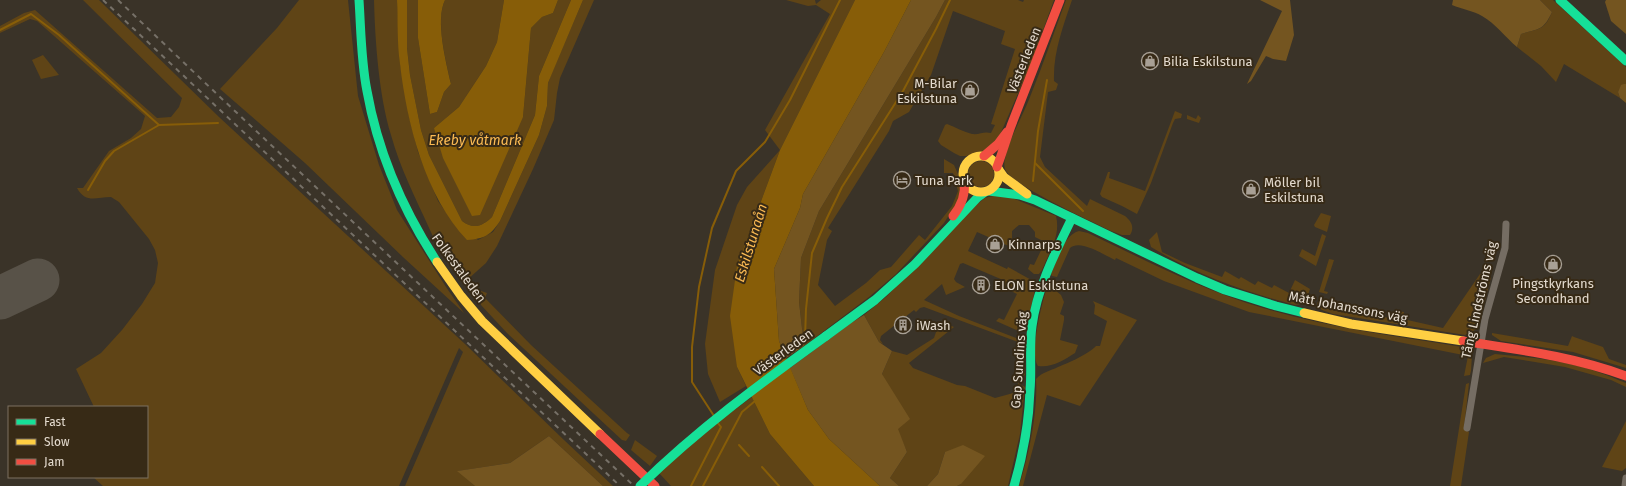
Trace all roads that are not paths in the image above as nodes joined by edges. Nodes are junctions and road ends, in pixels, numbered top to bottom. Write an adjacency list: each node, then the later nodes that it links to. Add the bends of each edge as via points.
1 (359, 0): 21 (main road, Folkestaleden, via 367,90 375,127 393,181 420,237 460,296 482,321)
2 (1060, 0): 7 (main road, Västerleden)
3 (1560, 0): 6 (main road)
4 (1571, 0): 5 (main road)
5 (1626, 51)
6 (1626, 61)
7 (1010, 128): 8 (main road, Västerleden, via 998,144); 9 (main road, Västerleden)
8 (984, 156): 9 (main road, via 994,161); 10 (main road, via 975,157 967,162 963,171)
9 (998, 168): 11 (main road, via 998,181); 12 (main road, Mått Johanssons väg, via 1004,177)
10 (964, 182): 11 (main road, via 971,190); 15 (main road, Västerleden, via 966,190 959,208)
11 (987, 191): 12 (main road, Mått Johanssons väg, via 1020,195); 15 (main road, Västerleden, via 978,197)
12 (1036, 200): 13 (main road, Mått Johanssons väg)
13 (1072, 218): 16 (main road, Mått Johanssons väg, via 1207,283 1276,306 1351,324); 22 (main road, Gap Sundins väg, via 1050,263 1038,299 1031,334 1026,430)
14 (1506, 224): 16 (street, Tång Lindströms väg, via 1505,248 1485,319)
15 (940, 237): 20 (main road, Västerleden, bridge, via 896,282 707,424)
16 (1481, 344): 17 (main road, Mått Johanssons väg, via 1577,360); 18 (street, Tång Lindströms väg)
17 (1626, 376)
18 (1467, 428)
19 (1626, 478): 23 (street)
20 (640, 486)
21 (655, 486)
22 (1014, 486)
23 (1625, 486)

